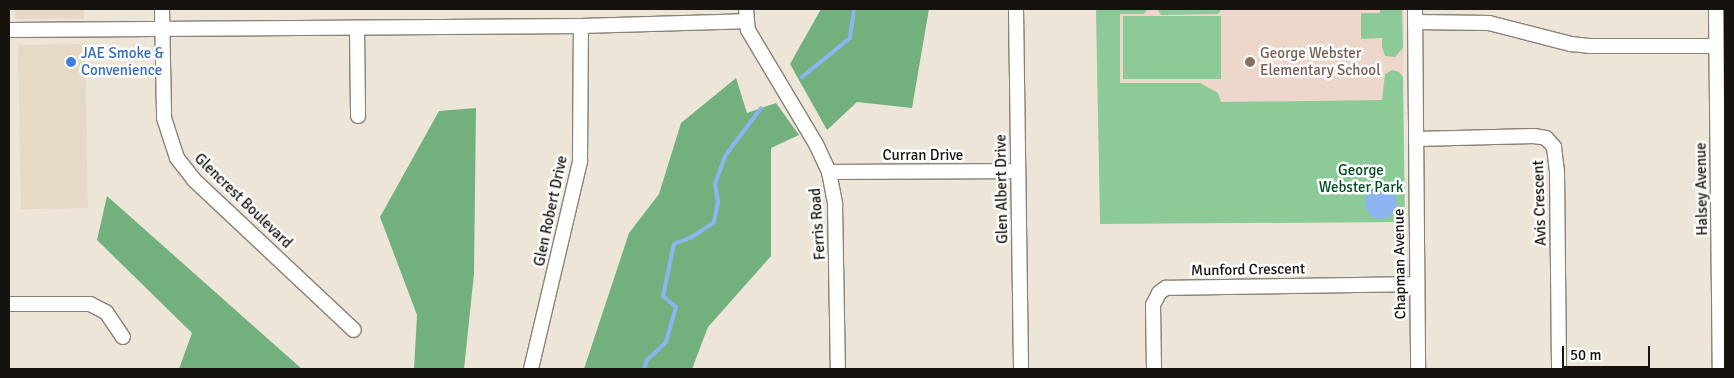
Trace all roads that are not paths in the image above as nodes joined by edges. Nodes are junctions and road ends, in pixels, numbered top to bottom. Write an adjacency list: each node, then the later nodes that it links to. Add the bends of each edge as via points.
1 (162, 9): 7 (street, Glencrest Boulevard)
2 (1016, 9): 13 (street, Glen Albert Drive)
3 (1716, 9): 10 (street, Halsey Avenue)
4 (746, 15): 6 (street); 14 (street, Ferris Road)
5 (1415, 15): 10 (street, via 1489,23 1589,46); 12 (street, Chapman Avenue)
6 (581, 26): 8 (street); 19 (street, Glen Robert Drive, via 580,161)
7 (162, 28): 8 (street); 9 (street); 17 (street, Glencrest Boulevard, via 164,118 177,158 194,180)
8 (357, 28): 11 (street)
9 (9, 30)
10 (1716, 46): 25 (street, Halsey Avenue)
11 (358, 116)
12 (1416, 139): 15 (street, Chapman Avenue); 24 (street, Avis Crescent, via 1534,136 1546,138 1554,148)
13 (1018, 171): 14 (street, Curran Drive); 21 (street, Glen Albert Drive)
14 (829, 172): 20 (street, Ferris Road, via 835,204)
15 (1416, 284): 22 (street, Munford Crescent, via 1166,288 1158,293 1153,305); 23 (street, Chapman Avenue)
16 (9, 304): 18 (street, via 90,304 106,312)
17 (354, 330)
18 (123, 337)
19 (531, 369)
20 (838, 369)
21 (1021, 369)
22 (1154, 369)
23 (1418, 369)
24 (1559, 369)
25 (1720, 369)

